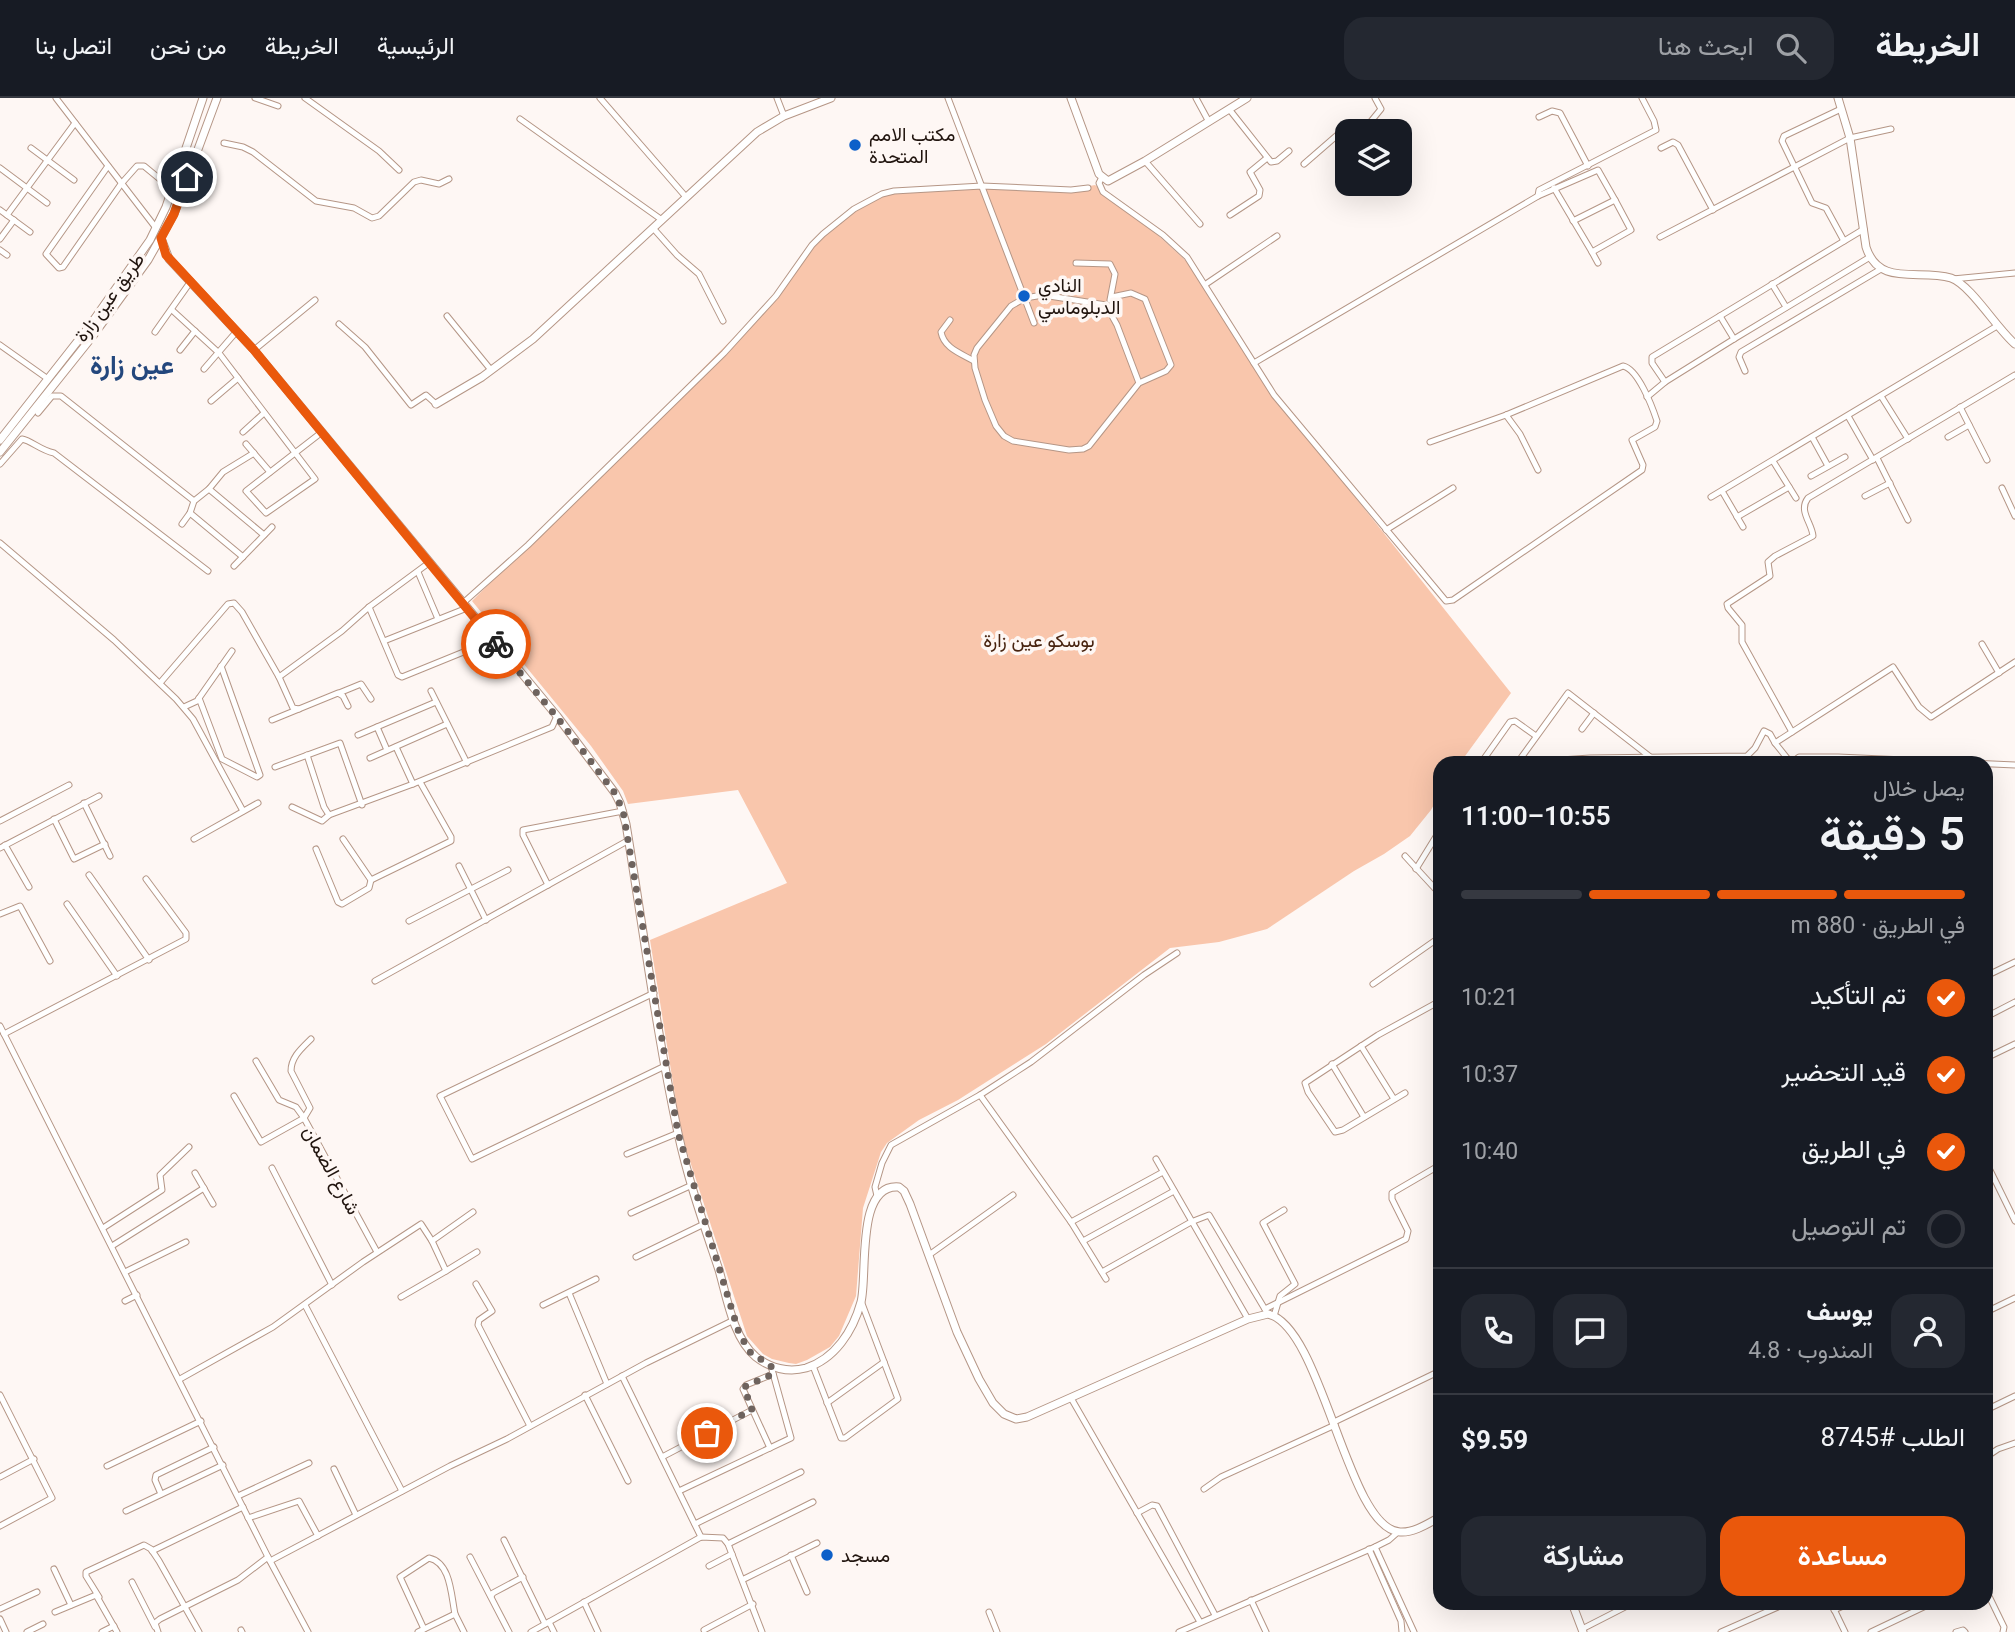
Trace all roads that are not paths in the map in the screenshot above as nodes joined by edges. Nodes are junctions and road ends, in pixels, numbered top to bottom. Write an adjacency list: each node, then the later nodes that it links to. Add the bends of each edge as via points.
1 (56, 98): 24 (street)
2 (203, 98): 49 (main road, طريق عين زارة)
3 (217, 98): 68 (main road, طريق عين زارة)
4 (255, 98): 16 (street)
5 (305, 98): 40 (street)
6 (600, 98): 51 (street)
7 (777, 98): 19 (street)
8 (831, 98): 19 (main road)
9 (948, 98): 45 (street)
10 (1071, 98): 41 (main road)
11 (1196, 98): 23 (street)
12 (1247, 98): 17 (main road)
13 (1375, 98): 22 (street, via 1381,109)
14 (1642, 98): 37 (street, via 1656,130)
15 (1838, 98): 18 (main road)
16 (278, 106)
17 (1229, 109): 23 (main road); 32 (street)
18 (1841, 109): 27 (main road); 38 (street, via 1784,136 1782,144)
19 (784, 116): 51 (main road, via 757,132)
20 (1539, 117): 37 (street, via 1560,113)
21 (520, 119): 59 (street)
22 (1373, 119)
23 (1209, 122): 34 (main road)
24 (75, 123): 33 (street); 36 (street)
25 (1891, 129): 27 (street)
26 (1335, 137): 35 (street)
27 (1850, 138): 38 (street); 64 (main road)
28 (225, 143): 42 (street, via 253,152 316,201 349,206 374,218 414,182 439,184)
29 (30, 148): 33 (street)
30 (1661, 148): 55 (street, via 1673,142 1678,145)
31 (1289, 152): 32 (street, via 1274,163)
32 (1267, 158): 57 (street, via 1250,172 1259,196)
33 (48, 161): 43 (street); 46 (street)
34 (1144, 161): 41 (main road, via 1111,180); 61 (street)
35 (1304, 164)
36 (108, 166): 44 (street); 44 (street, via 46,254 49,260 63,267)
37 (1588, 166): 50 (street, via 1539,190)
38 (1793, 167): 55 (street); 70 (street, via 1812,203 1826,208)
39 (0, 168): 46 (street)
40 (399, 170)
41 (1102, 177): 83 (street, via 1103,192 1171,241)
42 (449, 179)
43 (74, 180)
44 (121, 184): 49 (street, via 142,165); 62 (street)
45 (982, 186): 47 (street); 85 (street); 172 (street, via 894,191 837,222 812,245 776,296 697,381)
46 (27, 188): 53 (street); 56 (street)
47 (1088, 188)
48 (1554, 188): 50 (street); 52 (street, via 1598,170); 60 (street)
49 (172, 190): 62 (main road, طريق عين زارة)
50 (1538, 196): 108 (street)
51 (686, 197): 59 (main road)
52 (1615, 200): 60 (street); 72 (street, via 1630,230)
53 (47, 203)
54 (0, 210): 56 (street)
55 (1713, 210): 67 (street)
56 (7, 215): 58 (street)
57 (1230, 215)
58 (14, 220): 65 (street); 69 (street)
59 (662, 220): 63 (main road)
60 (1573, 220): 72 (street)
61 (1200, 224)
62 (156, 228): 114 (main road, طريق عين زارة, via 123,281)
63 (653, 228): 94 (street, via 699,274); 110 (main road, via 533,339)
64 (1864, 229): 70 (street); 74 (main road)
65 (30, 232)
66 (1278, 236): 83 (street)
67 (1660, 237)
68 (161, 238): 75 (main road); 76 (main road, طريق عين زارة)
69 (0, 239)
70 (1844, 241): 84 (street)
71 (0, 250): 73 (street)
72 (1592, 252): 78 (street)
73 (6, 255)
74 (1870, 257): 79 (main road); 89 (street)
75 (169, 259): 76 (main road, via 158,256); 82 (main road)
76 (148, 260): 135 (main road, طريق عين زارة)
77 (1076, 262): 86 (street, via 1110,264 1115,274)
78 (1598, 263)
79 (1881, 269): 81 (main road); 111 (street, via 1741,352)
80 (2015, 273): 81 (street)
81 (1953, 279): 97 (main road)
82 (191, 281): 90 (street); 99 (main road)
83 (1206, 284): 108 (street)
84 (1772, 284): 89 (street); 92 (street)
85 (1025, 298): 88 (street, via 1043,295); 95 (street); 107 (street, via 1011,306 981,343)
86 (1112, 298): 88 (street); 116 (street, via 1131,293 1145,299 1170,360 1166,371)
87 (315, 300): 105 (street)
88 (1107, 305): 116 (street)
89 (1786, 307): 101 (street)
90 (172, 310): 98 (street); 100 (street)
91 (447, 316): 110 (street)
92 (1720, 316): 101 (street); 115 (street, via 1652,357)
93 (950, 320): 107 (street, via 941,332 943,340)
94 (723, 321)
95 (1034, 323)
96 (339, 324): 120 (street, via 365,346 411,405 426,395)
97 (1997, 326): 102 (main road); 117 (street)
98 (195, 331): 104 (street); 106 (street)
99 (237, 331): 105 (main road); 106 (street)
100 (155, 332)
101 (1734, 338): 115 (street)
102 (2015, 344)
103 (0, 345): 114 (street)
104 (180, 350)
105 (254, 350): 128 (main road)
106 (219, 353): 109 (street); 112 (street)
107 (974, 361): 116 (street, via 989,412 1004,436 1069,450 1090,446)
108 (1254, 363): 164 (street, via 1280,403)
109 (204, 369)
110 (491, 370): 120 (main road)
111 (1745, 371)
112 (238, 378): 119 (street); 123 (street)
113 (2014, 378): 121 (street)
114 (48, 379): 132 (main road, طريق عين زارة)
115 (1665, 382): 118 (street)
116 (1139, 383)
117 (1881, 396): 125 (street); 131 (street)
118 (1647, 397): 124 (street, via 1631,369 1623,366); 164 (street, via 1657,425 1632,442 1642,470 1450,601 1443,599)
119 (211, 401)
120 (436, 404)
121 (1960, 407): 126 (street); 131 (street)
122 (38, 413): 156 (street, via 52,396 61,396)
123 (264, 413): 127 (street); 137 (street)
124 (1507, 415): 133 (street); 144 (street)
125 (1848, 416): 129 (street); 139 (street)
126 (1969, 425): 130 (street); 140 (street)
127 (243, 432)
128 (323, 432): 137 (street); 168 (main road)
129 (1812, 437): 141 (street); 143 (street)
130 (1948, 437)
131 (1908, 439): 139 (street)
132 (0, 440)
133 (1430, 442)
134 (246, 444): 136 (street)
135 (0, 453)
136 (254, 453): 145 (street); 151 (street, via 226,469)
137 (294, 453): 145 (street); 145 (street, via 315,479 266,513 246,491)
138 (1845, 457): 143 (street)
139 (1875, 459): 147 (street); 198 (street, via 1808,498 1804,510 1813,536 1775,556 1768,562 1770,576 1727,604 1742,625 1742,642)
140 (1987, 460)
141 (1773, 461): 149 (street); 152 (street)
142 (0, 464): 170 (street, via 22,439 54,453)
143 (1828, 466): 146 (street)
144 (1538, 470)
145 (270, 472)
146 (1811, 476)
147 (1890, 483): 154 (street); 160 (street)
148 (1453, 488): 164 (street)
149 (1789, 488): 155 (street); 159 (street)
150 (2002, 488): 158 (street)
151 (209, 489): 156 (street); 165 (street)
152 (1722, 491): 153 (street); 159 (street)
153 (1712, 496)
154 (1866, 496)
155 (1796, 498)
156 (194, 501): 157 (street)
157 (190, 513): 161 (street); 167 (street)
158 (2015, 516)
159 (1737, 517): 163 (street)
160 (1908, 520)
161 (182, 524)
162 (272, 527): 165 (street)
163 (1743, 527)
164 (1386, 530)
165 (264, 535): 167 (street)
166 (0, 543): 183 (street)
167 (243, 556): 169 (street)
168 (430, 562): 171 (street); 172 (main road)
169 (234, 566)
170 (208, 571)
171 (418, 572): 173 (street); 174 (street)
172 (465, 605): 174 (street); 175 (main road)
173 (369, 607): 176 (street); 182 (street)
174 (438, 619): 176 (street)
175 (493, 640): 176 (street, via 406,677 398,674); 193 (main road)
176 (384, 641)
177 (1982, 644): 181 (street)
178 (232, 651): 180 (street)
179 (2015, 662): 181 (street)
180 (221, 666): 186 (street); 186 (street, via 260,775 222,760)
181 (1999, 673): 198 (street, via 1931,717 1894,667)
182 (279, 677): 183 (street, via 234,603 228,604); 191 (street, via 293,708)
183 (160, 683): 190 (street)
184 (431, 691): 188 (street)
185 (338, 693): 187 (street, via 361,684); 189 (street); 191 (street)
186 (199, 698): 190 (street)
187 (371, 699)
188 (436, 702): 195 (street); 196 (street)
189 (348, 706)
190 (184, 707): 223 (street)
191 (299, 709): 194 (street)
192 (1594, 713): 197 (street); 200 (street, via 1567,693); 207 (street)
193 (556, 716): 211 (street, via 552,727); 224 (main road, via 615,793)
194 (272, 720)
195 (447, 724): 202 (street); 211 (street)
196 (377, 727): 199 (street); 203 (street)
197 (1581, 729)
198 (1792, 732): 201 (street)
199 (358, 735)
200 (1536, 736): 205 (street, via 1510,722); 206 (street)
201 (1776, 743): 208 (street, via 1765,731); 209 (street)
202 (396, 747): 203 (street); 217 (street)
203 (387, 750): 210 (street)
204 (307, 755): 214 (street); 221 (street, via 340,743); 225 (street)
205 (1486, 756)
206 (1524, 756)
207 (1650, 756)
208 (1747, 756)
209 (1786, 756)
210 (370, 758)
211 (467, 763): 215 (street)
212 (1993, 764): 213 (street)
213 (2015, 765)
214 (275, 767)
215 (420, 782): 217 (street); 242 (street, via 450,841)
216 (69, 785): 227 (street)
217 (413, 785): 221 (street)
218 (99, 796): 219 (street)
219 (84, 803): 226 (street); 232 (street)
220 (258, 803): 223 (street)
221 (362, 805): 225 (street)
222 (292, 807): 225 (street, via 322,821)
223 (243, 811): 228 (street)
224 (623, 811): 230 (main road); 243 (street, via 523,830)
225 (330, 816)
226 (54, 819): 232 (street, via 74,859); 233 (street)
227 (0, 821)
228 (194, 839)
229 (344, 839): 242 (street)
230 (629, 840): 243 (street); 260 (main road)
231 (1433, 841): 238 (street)
232 (104, 844): 235 (street)
233 (3, 846): 244 (street)
234 (316, 849): 242 (street, via 340,904 369,888)
235 (110, 856)
236 (1405, 856): 238 (street)
237 (459, 866): 246 (street)
238 (1416, 869): 245 (street)
239 (508, 870): 246 (street)
240 (89, 875): 253 (street)
241 (146, 879): 253 (street, via 187,937)
242 (372, 880)
243 (548, 885): 249 (street)
244 (29, 887)
245 (1433, 887)
246 (471, 889): 249 (street); 250 (street)
247 (67, 904): 257 (street)
248 (0, 914): 254 (street, via 20,906)
249 (486, 920): 258 (street)
250 (409, 921)
251 (1433, 942): 259 (street)
252 (1177, 953): 274 (street)
253 (149, 960): 257 (street)
254 (50, 961)
255 (2015, 962): 256 (street)
256 (1993, 973)
257 (117, 976): 265 (street)
258 (375, 981)
259 (1373, 984)
260 (654, 993): 272 (main road); 272 (street, via 440,1096 472,1158)
261 (2015, 1002): 263 (street)
262 (1433, 1005): 268 (street)
263 (1993, 1013)
264 (0, 1026): 265 (street)
265 (4, 1034): 301 (street)
266 (311, 1038): 278 (street, via 291,1065 310,1108)
267 (2015, 1044): 269 (street)
268 (1361, 1046): 271 (street); 276 (street)
269 (1993, 1055)
270 (256, 1061): 278 (street, شارع الضمان, via 279,1100 296,1107)
271 (1332, 1064): 277 (street); 277 (street, via 1305,1083 1308,1092 1335,1132)
272 (665, 1066): 279 (main road)
273 (1405, 1093): 276 (street)
274 (980, 1095): 292 (street, via 891,1145 875,1187); 298 (street)
275 (234, 1096): 278 (street, via 261,1142)
276 (1394, 1099): 277 (street)
277 (1364, 1117)
278 (304, 1118): 306 (street, شارع الضمان)
279 (678, 1133): 281 (street); 288 (main road)
280 (189, 1147): 301 (street, via 160,1175 162,1190)
281 (627, 1154)
282 (1156, 1159): 285 (street)
283 (272, 1168): 316 (street)
284 (1433, 1169): 323 (street, via 1392,1193 1408,1231 1406,1239)
285 (1163, 1172): 290 (street); 298 (street)
286 (195, 1173): 289 (street)
287 (1993, 1176): 297 (street)
288 (692, 1185): 296 (street); 300 (main road)
289 (204, 1188): 293 (street); 305 (street)
290 (1174, 1191): 299 (street); 303 (street)
291 (1013, 1195): 308 (street)
292 (877, 1196): 308 (main road, via 892,1187 904,1191); 322 (main road, via 867,1227)
293 (213, 1204)
294 (1284, 1210): 323 (street, via 1263,1223 1295,1284)
295 (472, 1212): 302 (street)
296 (631, 1213)
297 (2015, 1221)
298 (1071, 1222): 303 (street)
299 (1191, 1222): 312 (street); 327 (street, via 1205,1215 1212,1217); 328 (street)
300 (704, 1224): 309 (street); 329 (main road)
301 (103, 1228): 305 (street)
302 (432, 1241): 306 (street, via 421,1224); 310 (street)
303 (1083, 1241): 312 (street)
304 (186, 1242): 311 (street)
305 (112, 1246): 311 (street)
306 (377, 1252): 316 (street)
307 (477, 1252): 310 (street)
308 (929, 1255): 340 (main road, via 962,1346 999,1409 1020,1419)
309 (636, 1257)
310 (446, 1271): 319 (street)
311 (125, 1272): 318 (street)
312 (1102, 1272): 314 (street)
313 (596, 1279): 317 (street)
314 (1106, 1279)
315 (476, 1284): 346 (street, via 492,1311 478,1325)
316 (332, 1285): 324 (street)
317 (569, 1293): 325 (street); 336 (street)
318 (137, 1295): 321 (street); 335 (street)
319 (401, 1297)
320 (2015, 1298): 326 (street)
321 (125, 1301)
322 (861, 1301): 330 (street); 331 (main road, via 841,1344)
323 (1277, 1304): 327 (street); 327 (street)
324 (305, 1305): 335 (street); 363 (street)
325 (543, 1305)
326 (1993, 1309)
327 (1269, 1313): 328 (main road); 345 (main road, via 1296,1339)
328 (1248, 1319): 340 (main road)
329 (734, 1320): 332 (main road, via 750,1352); 334 (street)
330 (884, 1362): 341 (street); 341 (street, via 898,1399 845,1438 841,1438)
331 (813, 1366): 332 (main road); 341 (street)
332 (772, 1370): 343 (street, via 744,1387); 349 (street, via 791,1435)
333 (1433, 1374): 345 (street)
334 (622, 1376): 336 (street); 353 (street)
335 (180, 1379): 344 (street)
336 (607, 1384): 338 (street)
337 (0, 1395): 354 (street)
338 (585, 1395): 346 (street); 361 (street)
339 (2015, 1396): 342 (street)
340 (1071, 1398): 370 (street)
341 (827, 1403)
342 (1993, 1407)
343 (752, 1410): 349 (street); 353 (street)
344 (201, 1421): 348 (street); 357 (street)
345 (1334, 1423): 362 (street); 376 (main road, via 1370,1507 1383,1525)
346 (530, 1426): 363 (street)
347 (2015, 1443): 351 (street)
348 (214, 1447): 356 (street); 365 (street, via 156,1475)
349 (770, 1448): 364 (street)
350 (1993, 1448): 351 (street)
351 (1998, 1449): 352 (street)
352 (1993, 1452)
353 (662, 1457): 364 (street)
354 (34, 1460): 360 (street); 375 (street, via 52,1498)
355 (309, 1463): 366 (street)
356 (223, 1465): 365 (street); 366 (street)
357 (107, 1466)
358 (334, 1469): 371 (street)
359 (801, 1472): 374 (street)
360 (0, 1477)
361 (628, 1481)
362 (1204, 1489)
363 (402, 1491): 371 (street)
364 (679, 1491): 374 (street)
365 (161, 1494): 369 (street)
366 (238, 1496): 368 (street)
367 (814, 1502): 381 (street)
368 (243, 1507): 372 (street); 383 (street)
369 (126, 1511)
370 (1137, 1513): 412 (street, via 1152,1505 1159,1508); 414 (street)
371 (356, 1514): 377 (street)
372 (248, 1518): 377 (street, via 299,1501); 387 (street)
373 (1433, 1520): 376 (main road)
374 (695, 1524): 378 (street)
375 (0, 1526)
376 (1398, 1532): 382 (street)
377 (318, 1536): 387 (street)
378 (701, 1537): 381 (street, via 723,1538); 398 (street)
379 (504, 1540): 390 (street)
380 (817, 1543): 385 (street)
381 (728, 1544): 384 (street)
382 (1372, 1548): 397 (street); 437 (street); 438 (street)
383 (152, 1551): 396 (street, via 140,1546 86,1572); 402 (street)
384 (732, 1554): 388 (street); 391 (street)
385 (791, 1555): 391 (street); 394 (street)
386 (470, 1556): 395 (street)
387 (269, 1559): 402 (street); 426 (street)
388 (709, 1566)
389 (54, 1569): 401 (street)
390 (523, 1577): 395 (street); 415 (street)
391 (744, 1579): 399 (street)
392 (132, 1581): 418 (street)
393 (37, 1592): 403 (street)
394 (807, 1592)
395 (491, 1596): 429 (street)
396 (99, 1597): 401 (street, via 94,1594); 417 (street)
397 (1251, 1600): 412 (street); 436 (street)
398 (584, 1602): 415 (street); 432 (street)
399 (753, 1604): 420 (street); 433 (street)
400 (1993, 1604): 444 (street)
401 (71, 1605): 409 (street)
402 (184, 1606): 418 (street, via 157,1621); 425 (street)
403 (0, 1609)
404 (1575, 1610): 421 (main road)
405 (1620, 1610): 421 (street)
406 (1771, 1610): 439 (street)
407 (1835, 1610): 440 (street)
408 (1913, 1610): 441 (street)
409 (55, 1612)
410 (989, 1612): 434 (street)
411 (455, 1614): 419 (street); 419 (street, via 445,1569 429,1559 400,1577); 428 (street)
412 (1215, 1615): 414 (street)
413 (0, 1619): 422 (street)
414 (1200, 1622): 435 (street)
415 (547, 1623): 430 (street); 431 (street)
416 (43, 1624): 423 (street)
417 (115, 1629): 424 (street)
418 (157, 1629)
419 (424, 1629): 427 (street)
420 (704, 1630)
421 (1583, 1630)
422 (6, 1632)
423 (27, 1632)
424 (102, 1632)
425 (199, 1632)
426 (308, 1632)
427 (418, 1632)
428 (464, 1632)
429 (509, 1632)
430 (531, 1632)
431 (554, 1632)
432 (598, 1632)
433 (762, 1632)
434 (997, 1632)
435 (1179, 1632)
436 (1266, 1632)
437 (1402, 1632)
438 (1414, 1632)
439 (1720, 1632)
440 (1845, 1632)
441 (1871, 1632)
442 (1956, 1632): 443 (street)
443 (1965, 1632)
444 (2003, 1632)

